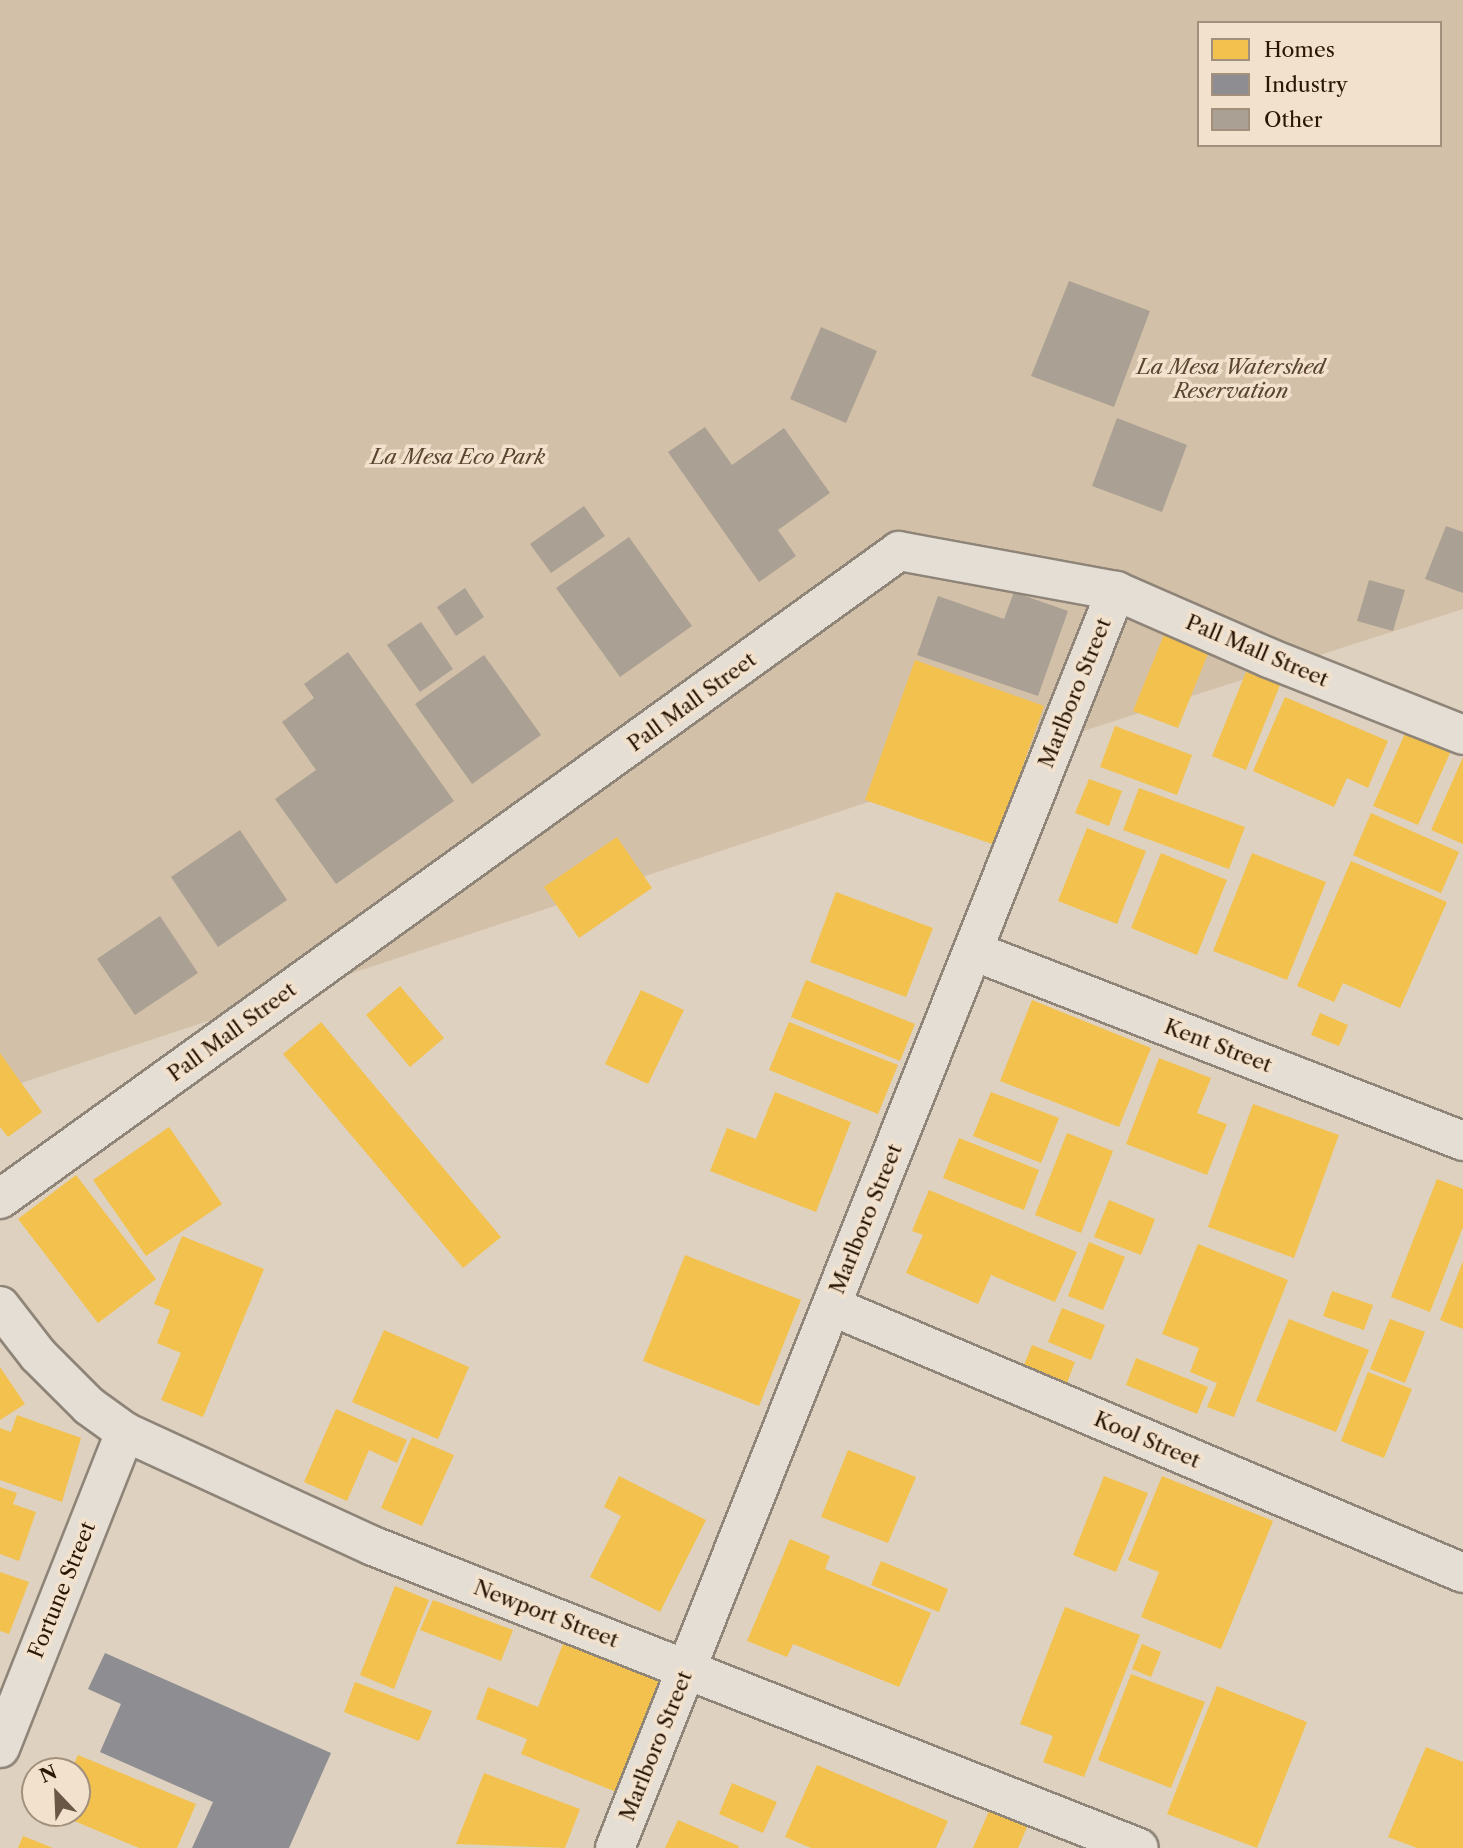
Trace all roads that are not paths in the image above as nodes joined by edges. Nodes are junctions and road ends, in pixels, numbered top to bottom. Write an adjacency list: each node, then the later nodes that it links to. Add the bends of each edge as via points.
1 (1116, 591): 2 (street, Pall Mall Street); 3 (street, Marlboro Street); 5 (street, Pall Mall Street, via 899,551)
2 (1463, 735)
3 (973, 951): 4 (street, Kent Street); 7 (street, Marlboro Street)
4 (1463, 1141)
5 (0, 1199)
6 (0, 1306): 8 (street, Newport Street, via 38,1355 89,1406)
7 (831, 1306): 9 (street, Kool Street); 10 (street, Marlboro Street)
8 (125, 1432): 10 (street, Newport Street, via 373,1546); 11 (street, Fortune Street)
9 (1463, 1573)
10 (687, 1669): 12 (street, Marlboro Street); 13 (street, Newport Street)
11 (0, 1748)
12 (615, 1848)
13 (1139, 1848)

